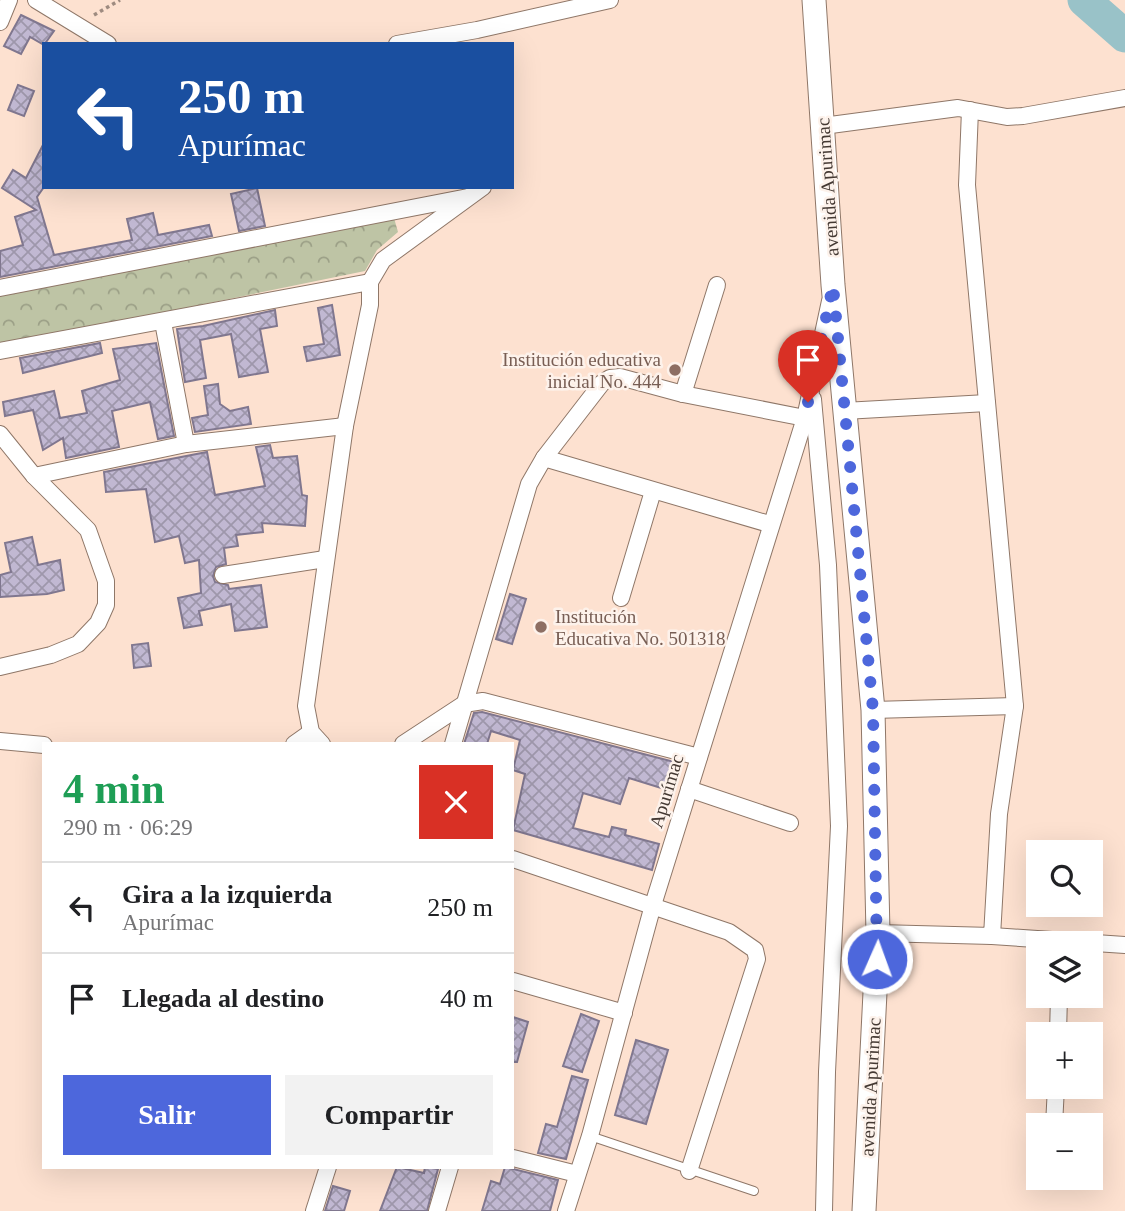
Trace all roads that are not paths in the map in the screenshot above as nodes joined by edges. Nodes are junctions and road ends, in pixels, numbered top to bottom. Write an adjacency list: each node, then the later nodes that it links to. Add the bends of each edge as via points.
1 (9, 0): 5 (street)
2 (36, 0): 7 (street)
3 (610, 0): 6 (street)
4 (818, 1): 11 (street, avenida Apurimac)
5 (0, 22)
6 (479, 37): 8 (street)
7 (105, 42)
8 (420, 42)
9 (1125, 98): 10 (street, via 1023,116)
10 (970, 110): 11 (street); 21 (street, via 967,184)
11 (823, 126): 15 (street, avenida Apurimac)
12 (480, 191): 13 (street, via 383,260); 16 (street)
13 (370, 282): 17 (street); 24 (street, via 370,306)
14 (717, 285): 20 (street)
15 (833, 285): 19 (street, Apurímac); 22 (street, avenida Apurimac)
16 (0, 288)
17 (163, 322): 18 (street); 26 (street)
18 (0, 351)
19 (812, 386): 23 (street, Apurímac); 65 (street, Apurímac, via 828,565 839,826)
20 (683, 394): 23 (street); 27 (street, via 610,378)
21 (987, 403): 22 (street); 36 (street)
22 (844, 411): 37 (street, avenida Apurimac)
23 (805, 418): 30 (street, Apurímac)
24 (345, 426): 26 (street); 31 (street)
25 (0, 434): 28 (street)
26 (186, 444): 28 (street)
27 (544, 458): 29 (street); 35 (street, via 528,484)
28 (34, 476): 34 (street, via 88,530 106,580 106,605 98,623 78,644)
29 (653, 491): 30 (street); 33 (street)
30 (769, 524): 43 (street, Apurímac)
31 (325, 559): 32 (street); 38 (street, via 306,706)
32 (223, 575)
33 (621, 598)
34 (0, 667)
35 (464, 704): 40 (street); 41 (street); 43 (street, via 483,701)
36 (1015, 706): 37 (street); 49 (street, via 999,814)
37 (873, 710): 48 (street, avenida Apurimac)
38 (317, 738)
39 (0, 741): 42 (street)
40 (406, 742)
41 (454, 742)
42 (42, 746)
43 (699, 757): 44 (street, Apurímac)
44 (689, 789): 45 (street); 47 (street, Apurímac)
45 (790, 823)
46 (514, 859): 47 (street)
47 (653, 905): 54 (street, Apurímac); 59 (street, via 729,932 750,945 757,959)
48 (878, 933): 49 (street); 66 (street, avenida Apurimac)
49 (992, 936): 50 (street)
50 (1026, 938)
51 (1103, 944): 52 (street)
52 (1125, 945)
53 (514, 981): 54 (street)
54 (624, 1013): 55 (street, Apurímac)
55 (590, 1136): 59 (lane); 60 (street, Apurímac)
56 (514, 1158): 60 (street)
57 (327, 1169): 62 (street)
58 (449, 1169): 63 (street)
59 (689, 1171): 61 (lane)
60 (577, 1174): 64 (street, Apurímac)
61 (754, 1191)
62 (314, 1211)
63 (437, 1211)
64 (566, 1211)
65 (824, 1211)
66 (864, 1211)

